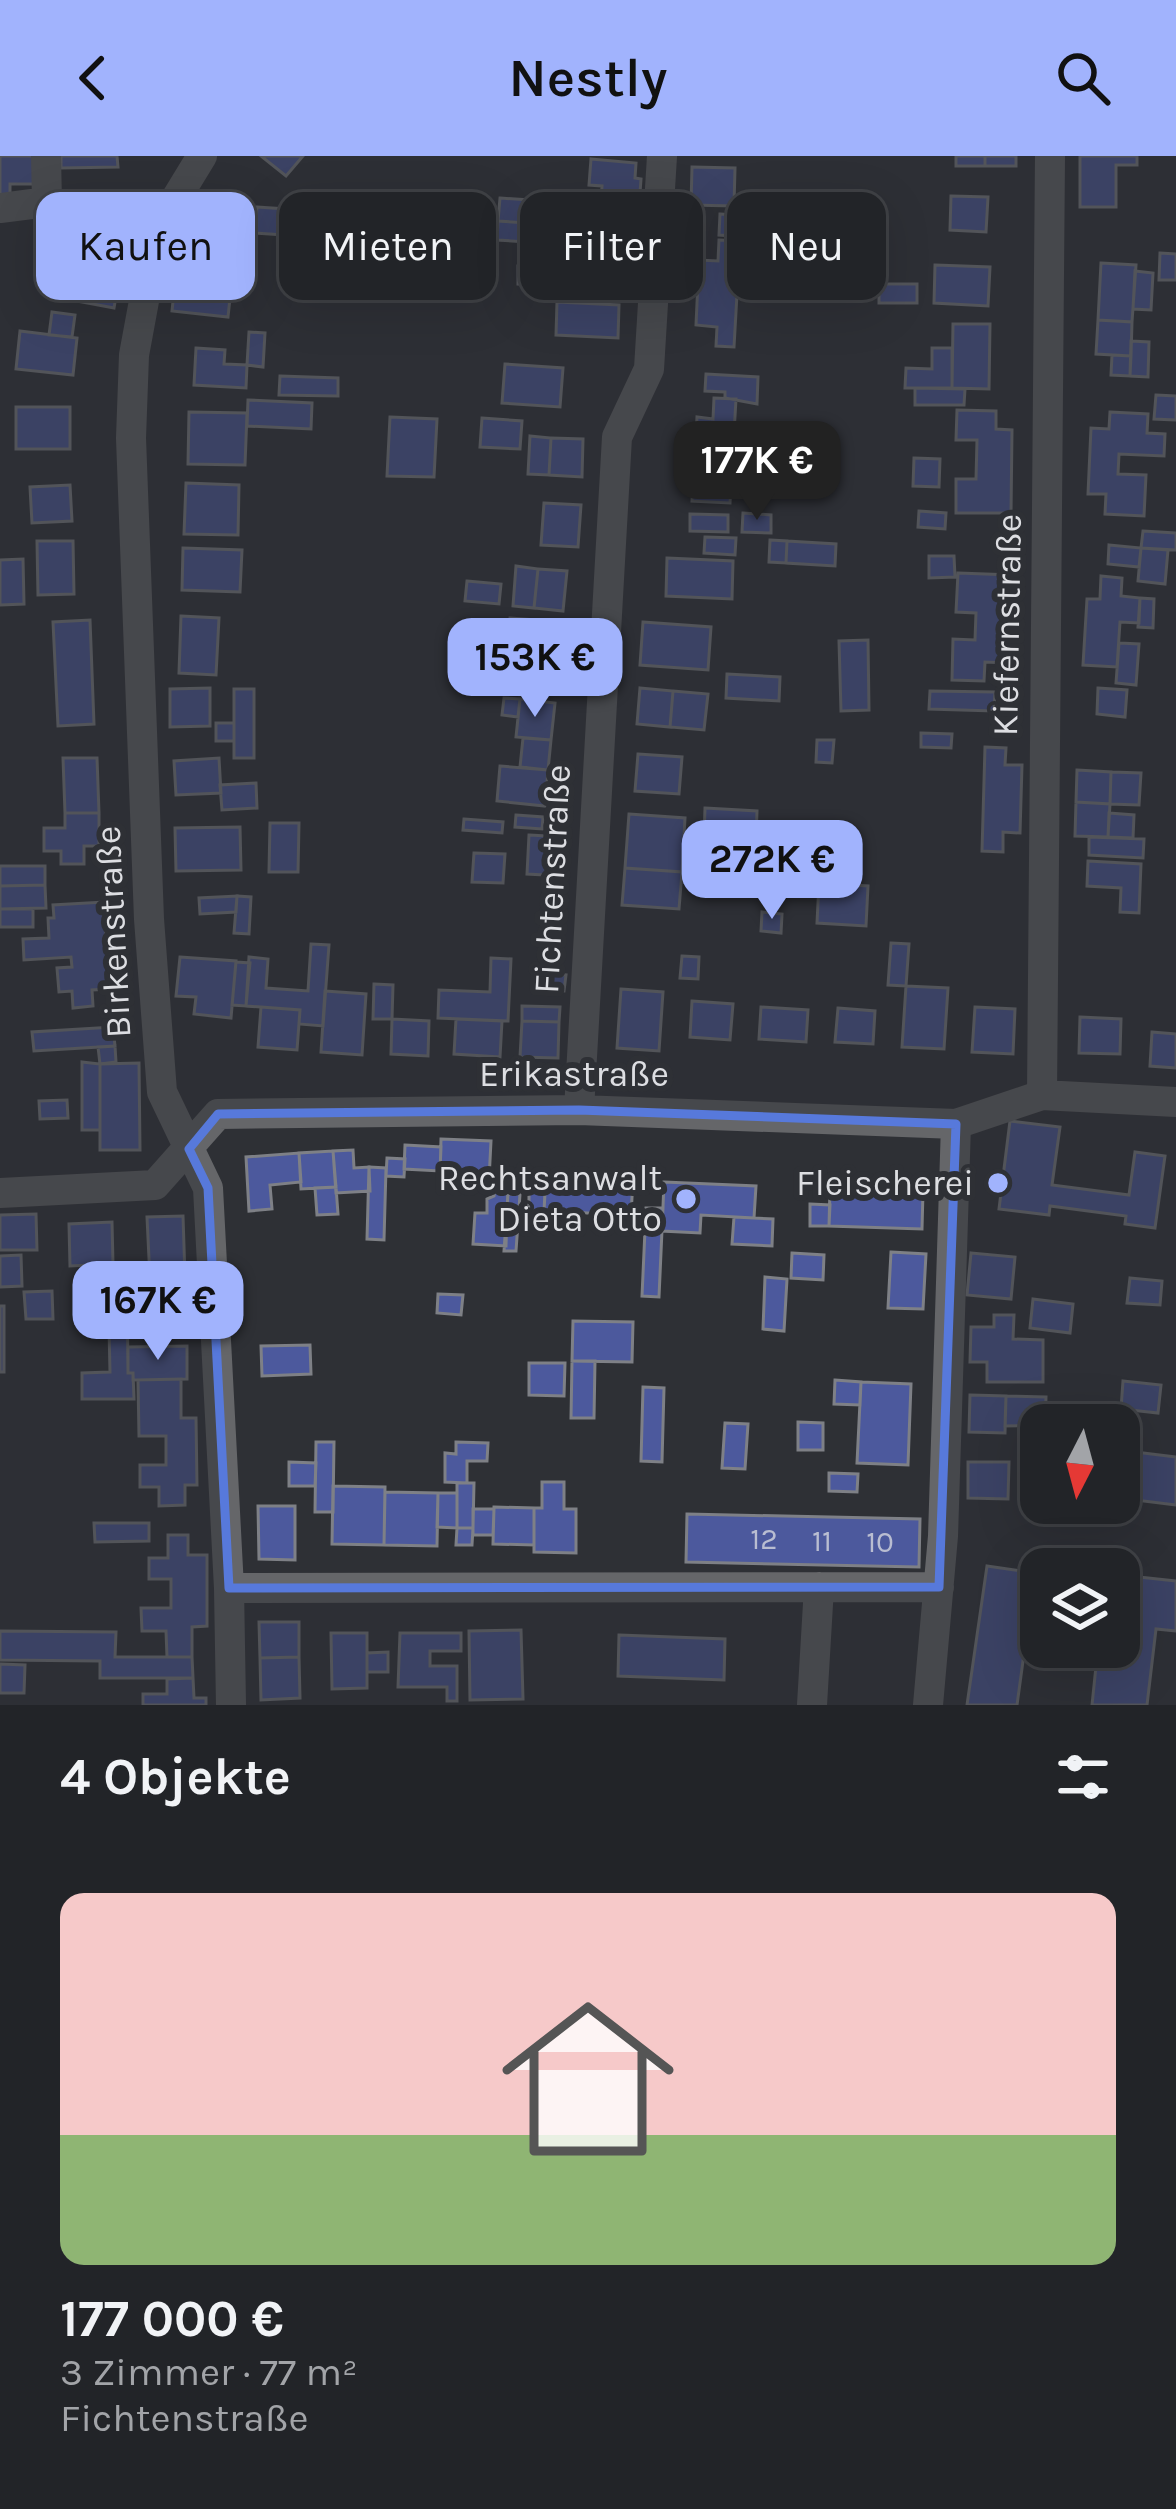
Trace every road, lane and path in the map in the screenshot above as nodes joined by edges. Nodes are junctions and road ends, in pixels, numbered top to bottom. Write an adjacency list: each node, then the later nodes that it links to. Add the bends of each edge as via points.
1 (46, 156): 5 (street, via 47,202)
2 (202, 156): 10 (street, Birkenstraße, via 151,263 134,355 131,438 162,1093)
3 (662, 156): 8 (street, Fichtenstraße, via 650,369 617,437)
4 (1050, 156): 6 (street, Kiefernstraße)
5 (0, 208)
6 (1042, 1095): 7 (street, Erikastraße); 9 (street, Erikastraße)
7 (1176, 1102)
8 (579, 1110): 9 (street, Erikastraße); 10 (street, Erikastraße, via 218,1114)
9 (956, 1124): 13 (street)
10 (189, 1149): 11 (street, Erikastraße, via 155,1185); 14 (street, Birkenstraße, via 208,1188)
11 (0, 1192)
12 (819, 1586): 13 (street); 14 (street); 16 (street)
13 (939, 1587): 17 (street)
14 (229, 1588): 15 (street, Birkenstraße)
15 (230, 1705)
16 (812, 1705)
17 (928, 1705)

